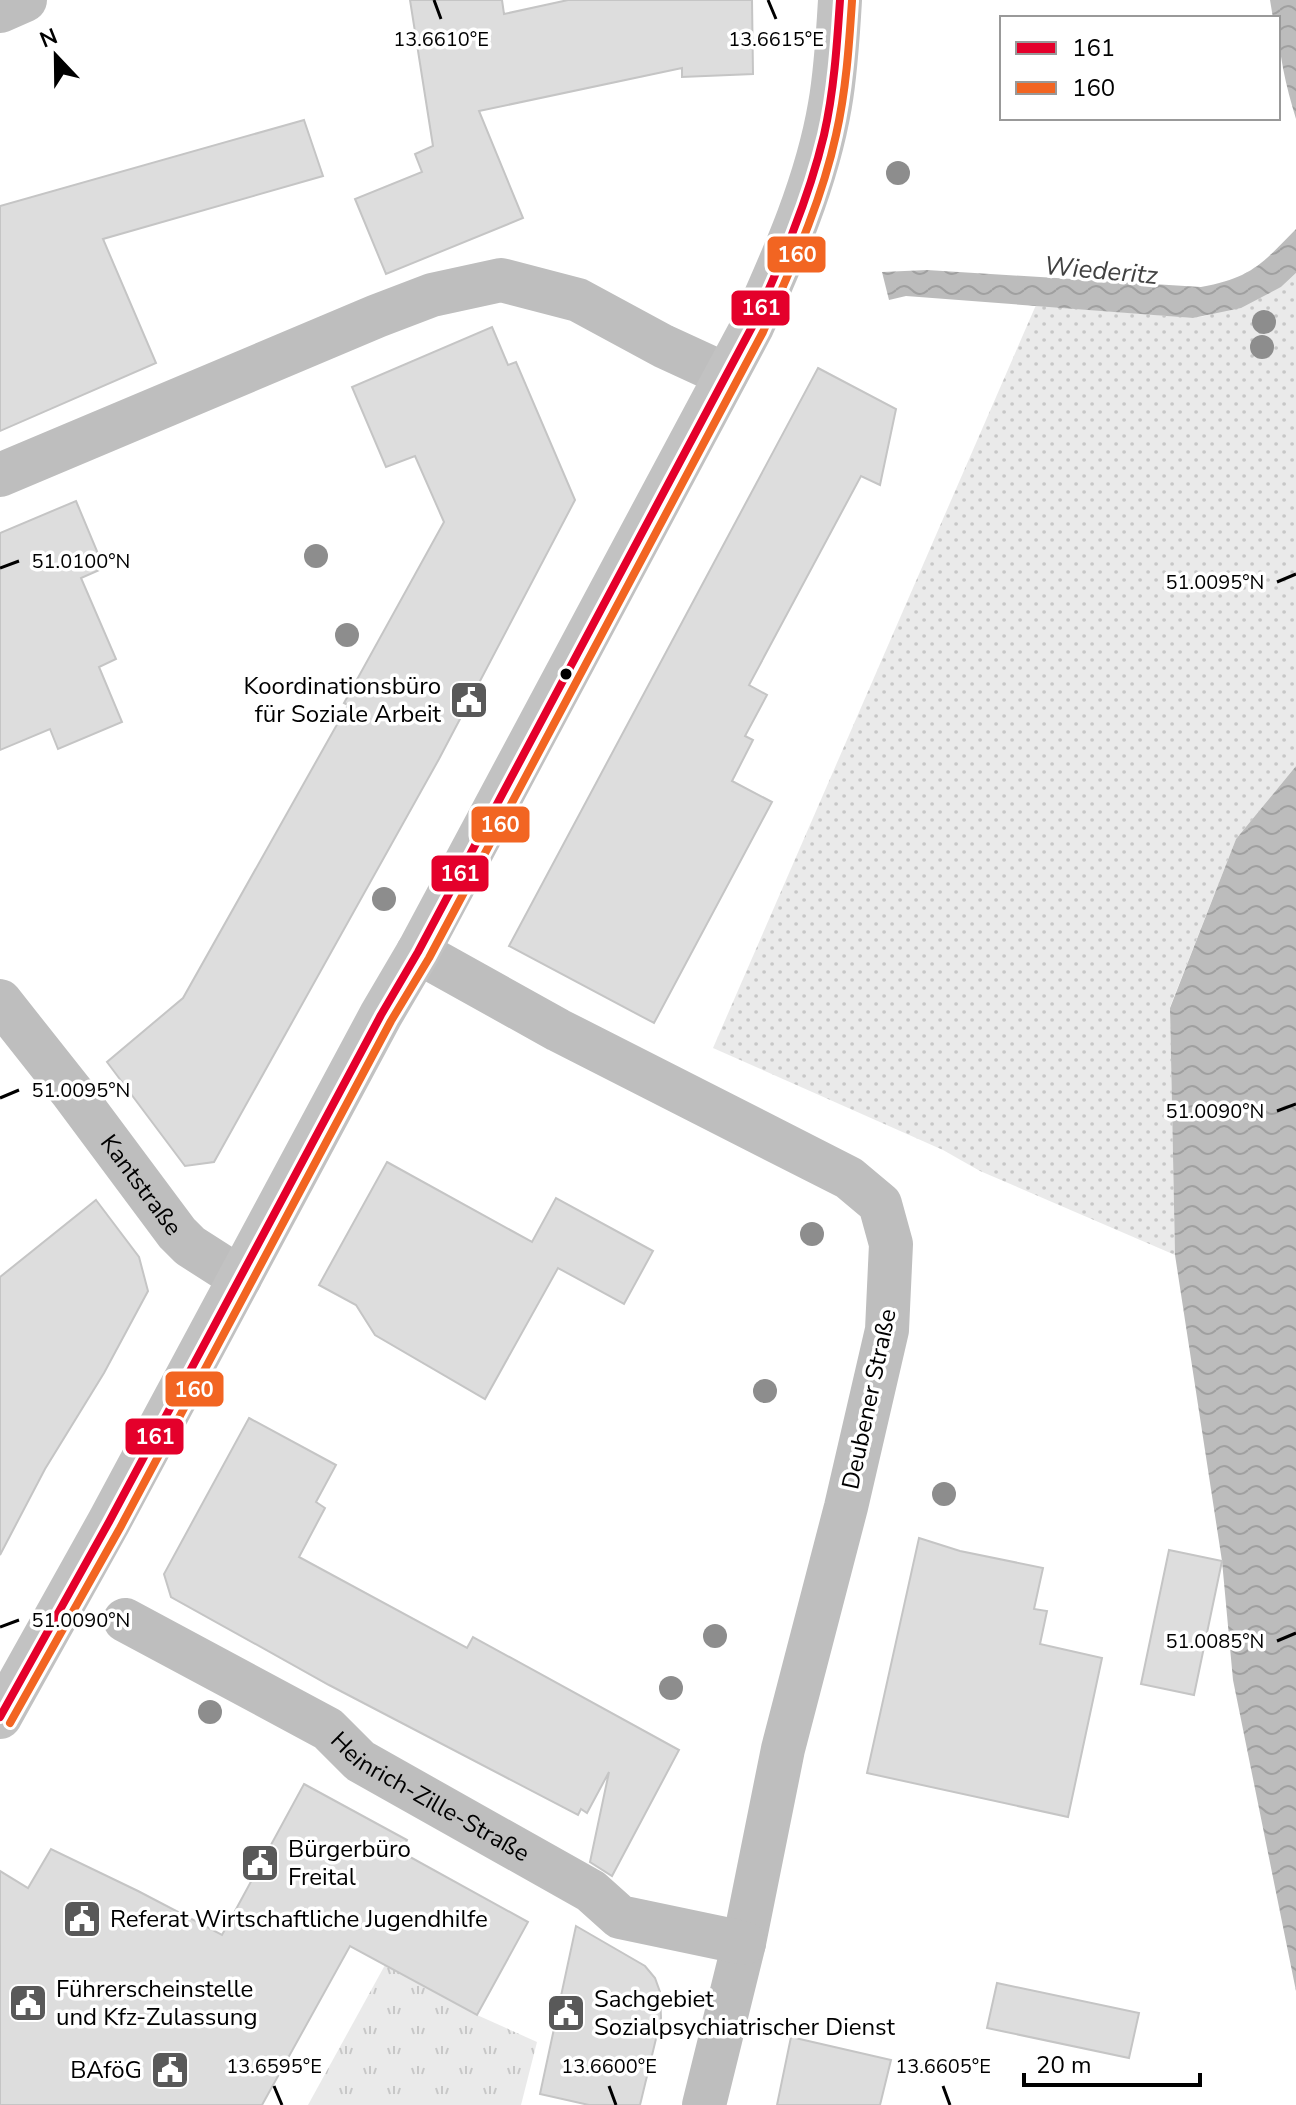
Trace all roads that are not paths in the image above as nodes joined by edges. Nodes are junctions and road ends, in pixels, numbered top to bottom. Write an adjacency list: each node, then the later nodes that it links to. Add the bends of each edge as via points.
1 (25, 0): 3 (street)
2 (840, 0): 4 (street, via 820,149 777,272)
3 (0, 11)
4 (726, 375): 5 (street, via 578,300 501,280 432,295 377,316); 6 (street)
5 (0, 475)
6 (418, 952): 8 (street); 11 (street, Deubener Straße, via 558,1030 849,1178 880,1204 891,1244 887,1330 783,1749)
7 (0, 1001): 8 (street, Kantstraße, via 177,1233)
8 (240, 1278): 10 (street)
9 (125, 1620): 11 (street, Heinrich-Zille-Straße, via 328,1729 360,1761 591,1891 620,1917)
10 (0, 1717)
11 (744, 1943): 12 (street, Deubener Straße)
12 (704, 2105)

